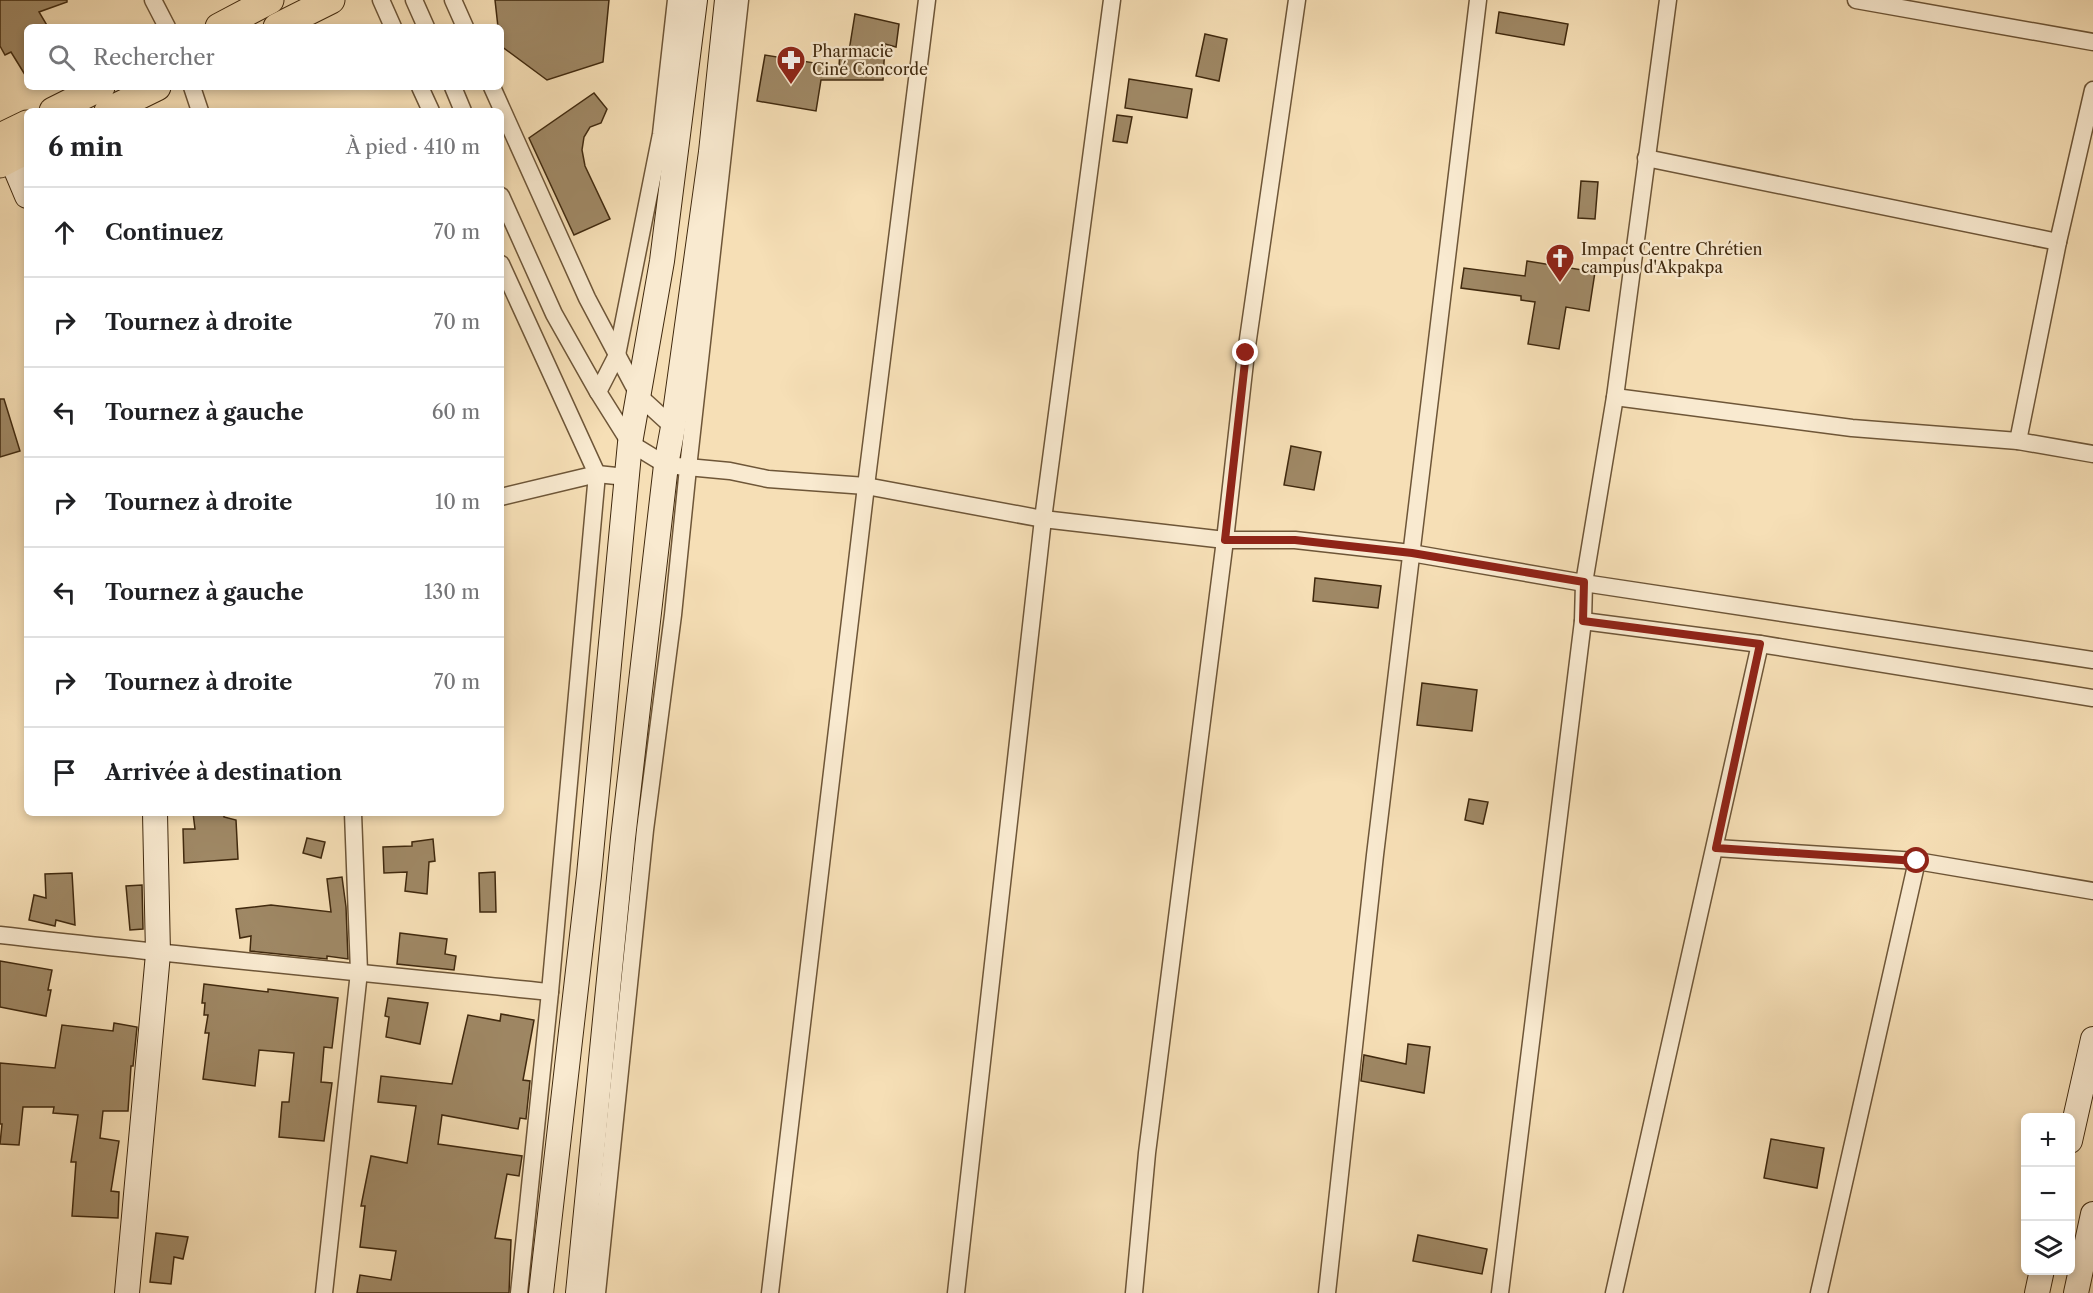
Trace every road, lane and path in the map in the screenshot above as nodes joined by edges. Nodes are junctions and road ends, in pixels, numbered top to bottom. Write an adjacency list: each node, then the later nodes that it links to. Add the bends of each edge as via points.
1 (153, 0): 17 (street)
2 (270, 0): 18 (main road)
3 (331, 0): 19 (main road)
4 (381, 0): 20 (street)
5 (414, 0): 21 (street)
6 (453, 0): 22 (street)
7 (676, 0): 45 (street, via 661,134)
8 (695, 0): 47 (street, via 662,261)
9 (727, 0): 49 (street, via 711,152)
10 (740, 0): 53 (street)
11 (927, 0): 56 (street)
12 (1112, 0): 58 (street)
13 (1297, 0): 59 (street, via 1246,353)
14 (1478, 0): 60 (street)
15 (1668, 0): 40 (street)
16 (1856, 0): 23 (street)
17 (165, 24)
18 (225, 24)
19 (283, 24)
20 (392, 24)
21 (425, 24)
22 (464, 24)
23 (2093, 42)
24 (95, 90): 31 (main road)
25 (151, 90): 32 (main road)
26 (193, 90): 33 (street)
27 (421, 90): 34 (street)
28 (454, 90): 35 (street)
29 (493, 90): 36 (street)
30 (2093, 90): 43 (street)
31 (59, 108)
32 (114, 108)
33 (199, 108)
34 (430, 108)
35 (462, 108)
36 (501, 108)
37 (504, 114): 45 (street, via 586,298)
38 (24, 129): 39 (main road)
39 (9, 152): 41 (street)
40 (1646, 158): 43 (street); 48 (street)
41 (24, 189)
42 (504, 203): 46 (street, via 554,314)
43 (2058, 242): 50 (street)
44 (504, 271): 54 (street)
45 (617, 355): 46 (street); 47 (street)
46 (598, 392): 51 (street)
47 (639, 396): 49 (street); 51 (street)
48 (1615, 397): 50 (street, via 1852,428); 61 (street)
49 (673, 427): 53 (street)
50 (2018, 441): 52 (street)
51 (630, 442): 53 (street); 55 (street)
52 (2093, 454)
53 (677, 466): 56 (street, via 768,479); 83 (street, via 623,838); 84 (street, via 673,615 645,830)
54 (597, 474): 55 (street); 57 (street); 74 (street)
55 (626, 477): 82 (street, via 589,875)
56 (866, 486): 58 (street); 85 (street)
57 (504, 496)
58 (1043, 519): 59 (street); 86 (street)
59 (1225, 540): 60 (street, via 1295,540); 87 (street, via 1147,1153)
60 (1412, 553): 61 (street); 88 (street)
61 (1584, 582): 62 (street); 64 (street)
62 (1583, 621): 63 (street); 89 (street)
63 (1760, 644): 65 (street); 68 (street)
64 (2093, 660)
65 (2093, 698)
66 (155, 816): 72 (street)
67 (353, 816): 73 (street)
68 (1716, 848): 69 (street); 90 (street)
69 (1917, 861): 70 (street); 91 (street)
70 (2093, 891)
71 (0, 935): 72 (street)
72 (158, 954): 73 (street); 79 (street)
73 (360, 972): 74 (street); 80 (street)
74 (550, 993): 81 (street)
75 (2093, 1039): 76 (street)
76 (2075, 1119)
77 (2093, 1214): 93 (street)
78 (2041, 1275): 92 (street)
79 (127, 1293)
80 (324, 1293)
81 (519, 1293)
82 (541, 1293)
83 (578, 1293)
84 (597, 1293)
85 (770, 1293)
86 (956, 1293)
87 (1134, 1293)
88 (1327, 1293)
89 (1500, 1293)
90 (1614, 1293)
91 (1819, 1293)
92 (2037, 1293)
93 (2076, 1293)

